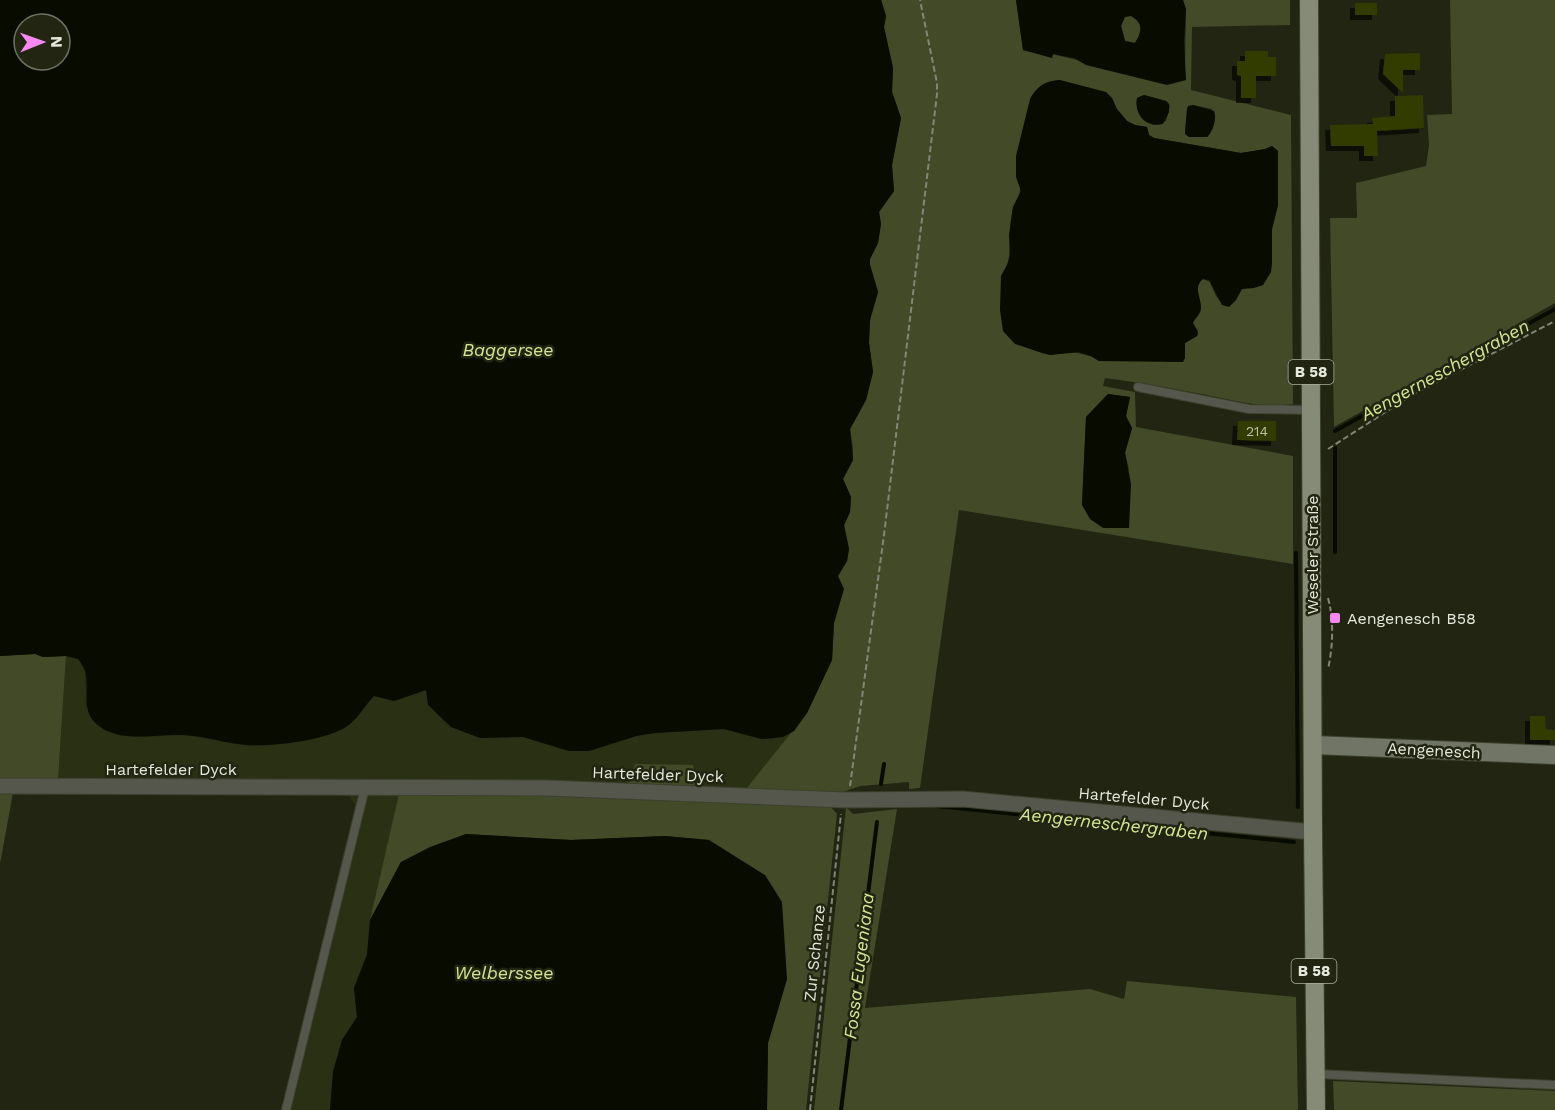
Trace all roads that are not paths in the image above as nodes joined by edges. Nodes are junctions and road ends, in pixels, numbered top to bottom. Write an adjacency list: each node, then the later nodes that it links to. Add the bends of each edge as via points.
1 (1309, 0): 3 (main road, Weseler Straße / B 58)
2 (1138, 387): 3 (lane, via 1250,408)
3 (1311, 410): 4 (main road, Weseler Straße / B 58)
4 (1314, 745): 5 (street, Aengenesch); 8 (main road, Weseler Straße / B 58)
5 (1555, 755)
6 (0, 786): 7 (street, Hartefelder Dyck)
7 (365, 788): 8 (street, Hartefelder Dyck, via 549,788 845,800 963,799); 11 (lane)
8 (1313, 832): 9 (main road, Weseler Straße / B 58)
9 (1316, 1074): 10 (lane); 12 (main road, Weseler Straße / B 58)
10 (1555, 1085)
11 (286, 1110)
12 (1316, 1110)

